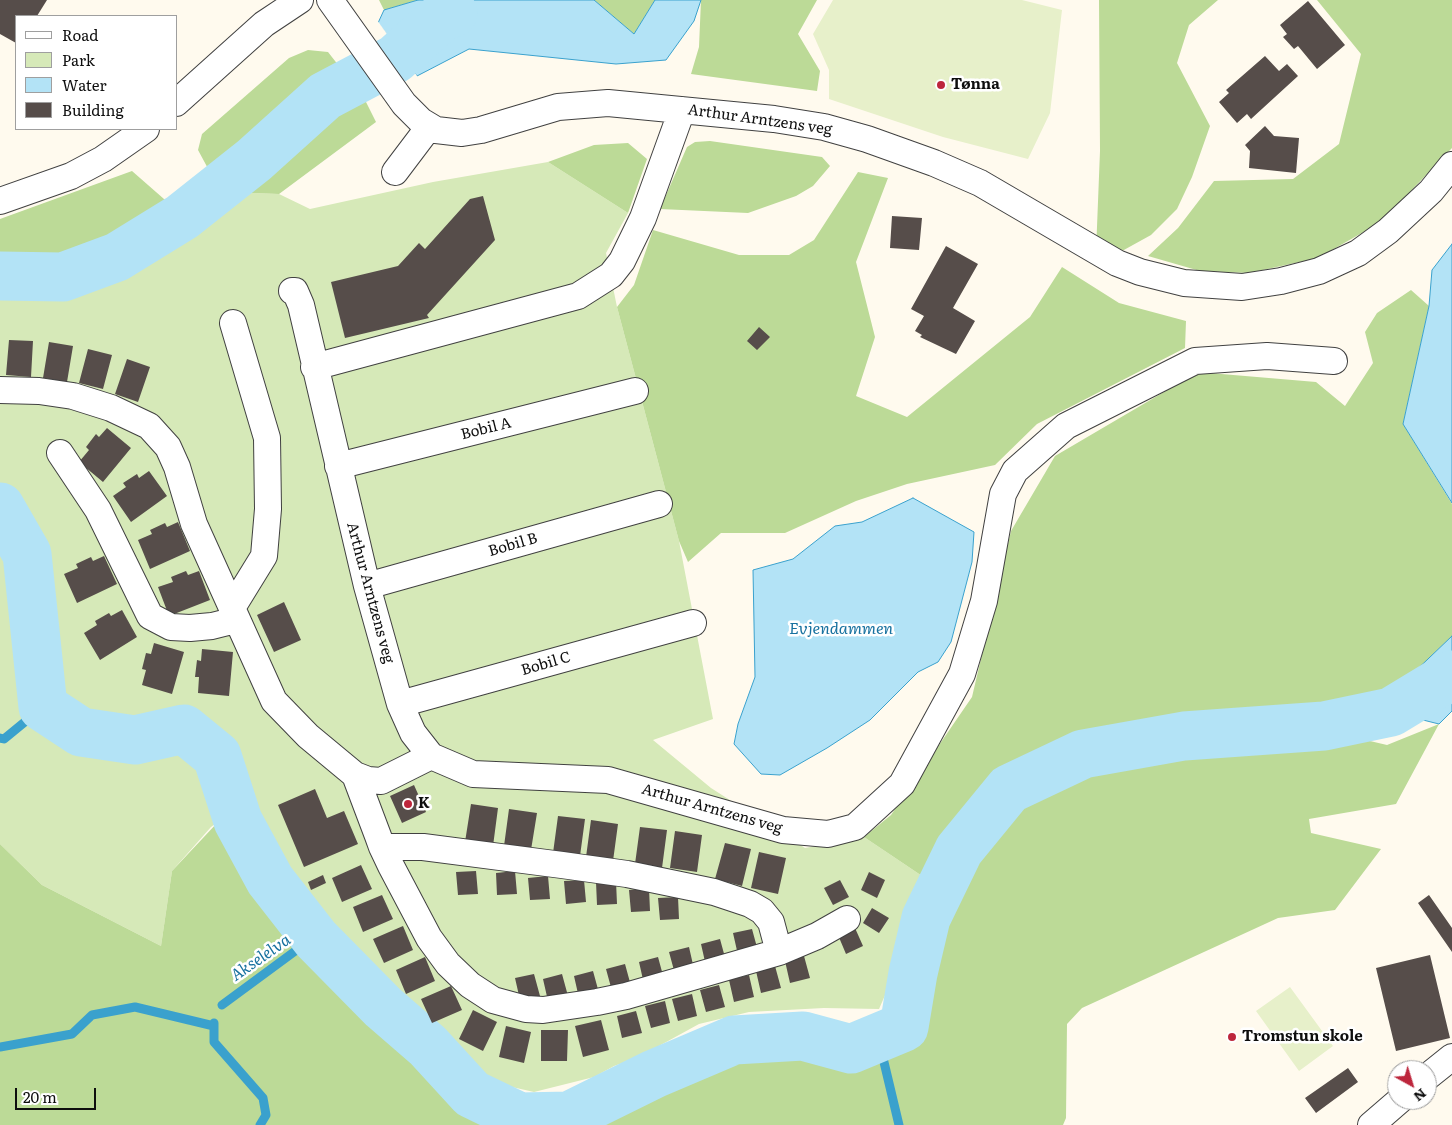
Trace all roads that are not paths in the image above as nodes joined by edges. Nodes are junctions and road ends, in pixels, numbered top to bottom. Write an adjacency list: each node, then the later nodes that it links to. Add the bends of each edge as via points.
1 (300, 0): 3 (street, via 264,24)
2 (336, 9): 5 (street, Arthur Arntzens veg, via 404,104)
3 (178, 101)
4 (682, 110): 5 (street, Arthur Arntzens veg, via 608,103 583,104 541,111 472,131 447,133); 7 (street, Arthur Arntzens veg, via 774,119 824,128 901,150 980,183 1117,263 1165,279 1203,285 1242,287 1281,281 1319,271 1358,253 1410,212); 13 (street, via 643,218 622,261 611,275 578,296)
5 (429, 127): 8 (street)
6 (145, 130): 9 (street, via 103,160 71,176)
7 (1452, 165)
8 (395, 172)
9 (0, 201)
10 (292, 291): 13 (street, Arthur Arntzens veg, via 295,291 301,305)
11 (233, 323): 20 (street, via 268,438 264,556)
12 (1334, 361): 23 (street, Arthur Arntzens veg, via 1267,356 1195,361 1066,426 1015,471 1003,494 984,601 962,674 902,784 855,827 828,834 783,830 608,780 473,774)
13 (314, 367): 17 (street, Arthur Arntzens veg)
14 (0, 390): 20 (street, via 73,396 111,408 149,426 168,447 194,524)
15 (635, 391): 17 (street, Bobil A)
16 (60, 453): 20 (street, via 98,510 150,616 171,627 190,628 212,626)
17 (338, 466): 19 (street, Arthur Arntzens veg)
18 (659, 504): 19 (street, Bobil B)
19 (367, 586): 22 (street, Arthur Arntzens veg)
20 (234, 614): 24 (street, via 274,701 308,736)
21 (693, 623): 22 (street, Bobil C)
22 (400, 704): 23 (street, Arthur Arntzens veg, via 413,733)
23 (431, 756): 24 (street, via 381,781)
24 (355, 775): 25 (street)
25 (382, 847): 27 (street, via 423,847 562,865 651,878 714,892 762,911 770,922); 27 (street, via 400,886 440,954 484,995 517,1008 543,1010 626,996)
26 (847, 919): 27 (street)
27 (779, 952)
28 (1452, 1057): 29 (street)
29 (1437, 1069)
30 (1388, 1110): 31 (street)
31 (1371, 1125)

